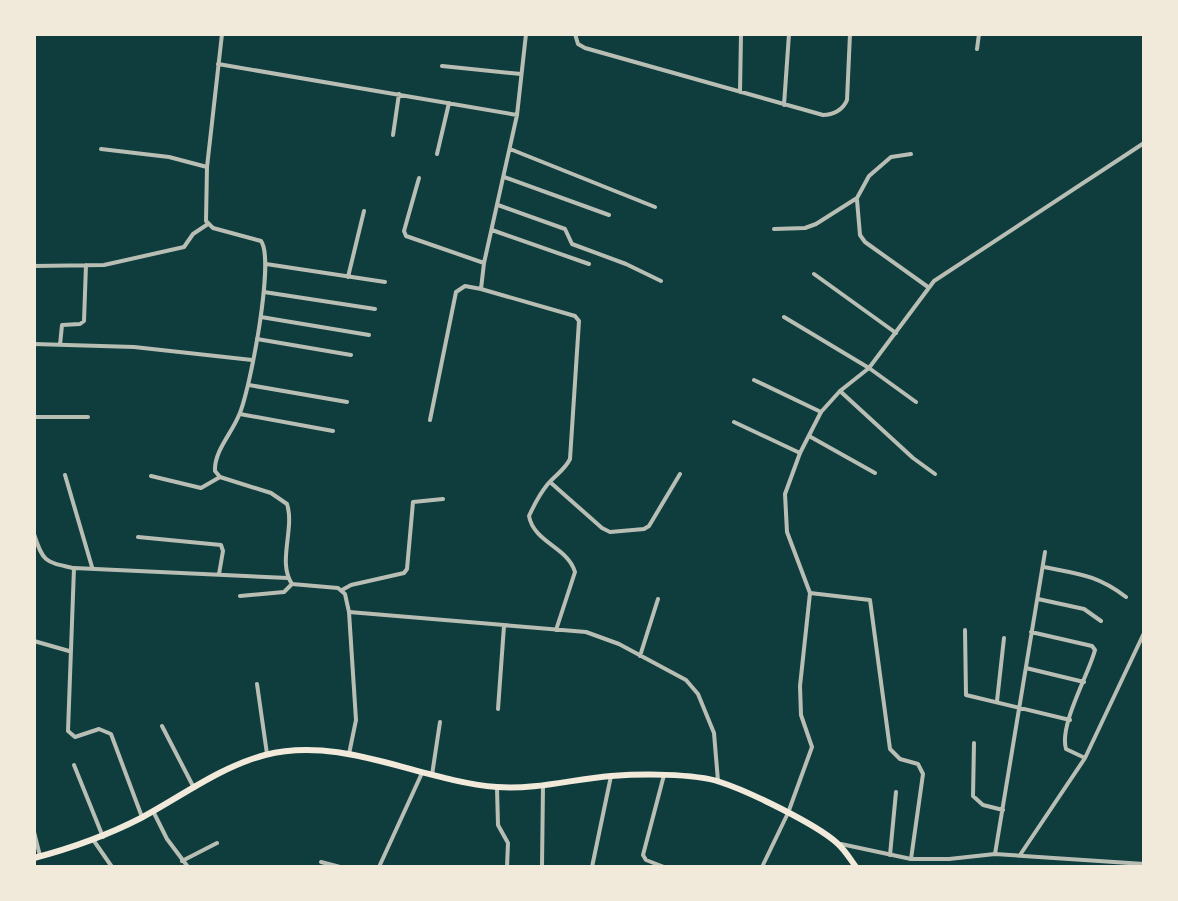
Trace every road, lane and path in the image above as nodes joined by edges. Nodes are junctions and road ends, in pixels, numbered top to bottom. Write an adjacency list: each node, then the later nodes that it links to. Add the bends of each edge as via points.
1 (222, 34): 9 (street)
2 (526, 34): 11 (street)
3 (575, 34): 12 (street, via 585,48)
4 (741, 34): 12 (street)
5 (789, 34): 15 (street)
6 (850, 34): 15 (street, via 845,105 823,115)
7 (979, 34): 8 (street)
8 (977, 49)
9 (218, 64): 13 (street); 23 (street)
10 (442, 66): 11 (street)
11 (521, 74): 16 (street)
12 (740, 92): 15 (street)
13 (399, 94): 14 (street); 17 (street)
14 (449, 103): 16 (street); 21 (street)
15 (784, 105)
16 (517, 115): 20 (street)
17 (393, 135)
18 (1144, 143): 43 (street)
19 (101, 149): 23 (street)
20 (510, 149): 24 (street); 28 (street)
21 (437, 154)
22 (911, 154): 26 (street, via 891,157 869,176)
23 (207, 167): 31 (street)
24 (504, 177): 27 (street); 30 (street)
25 (419, 178): 34 (street, via 406,236)
26 (857, 198): 32 (street, via 805,228); 43 (street, via 865,242)
27 (497, 204): 33 (street); 41 (street, via 565,229 572,244)
28 (655, 207)
29 (364, 211): 40 (street)
30 (609, 215)
31 (208, 224): 35 (street, via 258,238 265,245); 37 (street, via 184,247)
32 (774, 229)
33 (492, 230): 34 (street); 36 (street)
34 (484, 263): 44 (street)
35 (266, 264): 40 (street); 45 (street)
36 (589, 264)
37 (86, 265): 38 (street); 53 (street, via 84,321 62,325)
38 (34, 266)
39 (814, 274): 49 (street)
40 (348, 277): 42 (street)
41 (661, 281)
42 (385, 282)
43 (928, 287): 49 (street)
44 (481, 289): 66 (street, via 465,286 456,292); 77 (street, via 579,321 570,459)
45 (264, 292): 46 (street); 47 (street)
46 (375, 309)
47 (261, 317): 50 (street); 51 (street)
48 (784, 317): 56 (street)
49 (896, 333): 56 (street)
50 (369, 335)
51 (257, 339): 54 (street); 55 (street)
52 (34, 344): 53 (street)
53 (60, 345): 55 (street)
54 (351, 355)
55 (252, 360): 58 (street)
56 (869, 368): 59 (street); 61 (street)
57 (754, 380): 62 (street)
58 (249, 385): 60 (street); 63 (street)
59 (840, 391): 62 (street); 73 (street)
60 (347, 402)
61 (916, 402)
62 (821, 412): 69 (street)
63 (240, 414): 68 (street); 76 (street, via 216,459)
64 (34, 417): 65 (street)
65 (88, 417)
66 (430, 420)
67 (734, 422): 70 (street)
68 (333, 431)
69 (809, 436): 70 (street); 71 (street)
70 (800, 453): 89 (street, via 784,503 787,532)
71 (875, 473)
72 (680, 474): 77 (street, via 655,520 644,529 610,532)
73 (935, 474)
74 (65, 475): 82 (street)
75 (151, 476): 76 (street, via 201,488)
76 (220, 477): 86 (street, via 271,493 287,504)
77 (550, 482): 97 (street, via 529,516 534,531 575,572)
78 (443, 499): 88 (street, via 413,502 404,573)
79 (34, 534): 84 (street, via 48,562)
80 (138, 537): 85 (street, via 221,545)
81 (1045, 552): 83 (street)
82 (92, 567): 84 (street); 85 (street)
83 (1044, 567): 91 (street, via 1101,579); 93 (street)
84 (74, 568): 103 (street)
85 (219, 574): 86 (street)
86 (288, 578): 87 (street)
87 (292, 584): 88 (street); 90 (street, via 284,592)
88 (342, 590): 94 (street)
89 (810, 593): 130 (street, via 800,686 801,715 812,747); 141 (street, via 870,600 890,749 900,759 918,764 923,774)
90 (240, 596)
91 (1126, 597)
92 (658, 599): 104 (street)
93 (1038, 599): 95 (street, via 1084,609); 99 (street)
94 (349, 612): 96 (street); 116 (street, via 356,720)
95 (1101, 621)
96 (504, 626): 97 (street); 110 (street)
97 (556, 630): 104 (street, via 586,632)
98 (965, 630): 108 (street, via 964,691 970,697)
99 (1031, 632): 105 (street); 106 (street, via 1094,648)
100 (1144, 633): 117 (street)
101 (1004, 638): 108 (street)
102 (34, 641): 103 (street)
103 (69, 651): 131 (street, via 68,731 75,737 99,729 111,734)
104 (640, 656): 123 (street, via 686,680 698,694 714,733)
105 (1026, 668): 106 (street); 109 (street)
106 (1084, 682): 111 (street)
107 (257, 684): 115 (street)
108 (997, 701): 109 (street)
109 (1020, 708): 111 (street); 128 (street)
110 (498, 709)
111 (1070, 720): 117 (street, via 1065,747)
112 (440, 722): 120 (street)
113 (162, 726): 126 (street)
114 (974, 743): 128 (street, via 973,796)
115 (267, 754): 116 (main road); 126 (main road)
116 (349, 754): 119 (main road)
117 (1085, 758): 139 (street)
118 (74, 765): 133 (street)
119 (422, 773): 120 (main road); 149 (street)
120 (432, 775): 125 (main road)
121 (664, 775): 122 (main road); 123 (main road); 152 (street, via 643,855)
122 (611, 776): 124 (main road); 151 (street)
123 (718, 781): 130 (main road)
124 (543, 786): 125 (main road); 145 (street)
125 (497, 787): 150 (street)
126 (194, 788): 129 (main road)
127 (896, 792): 138 (street)
128 (1003, 810): 137 (street)
129 (153, 811): 131 (main road); 142 (street)
130 (788, 813): 136 (main road); 153 (street)
131 (142, 817): 133 (main road)
132 (34, 832): 140 (street)
133 (103, 837): 134 (main road)
134 (94, 841): 140 (main road); 146 (street)
135 (217, 843): 142 (street)
136 (837, 843): 138 (street); 154 (main road)
137 (995, 854): 139 (street); 141 (street)
138 (890, 855): 141 (street)
139 (1020, 855): 144 (street)
140 (37, 857)
141 (911, 859)
142 (182, 861): 147 (street)
143 (321, 862): 148 (street)
144 (1144, 864)
145 (542, 866)
146 (112, 867)
147 (188, 867)
148 (340, 867)
149 (379, 867)
150 (507, 867)
151 (592, 867)
152 (664, 867)
153 (762, 867)
154 (856, 867)

